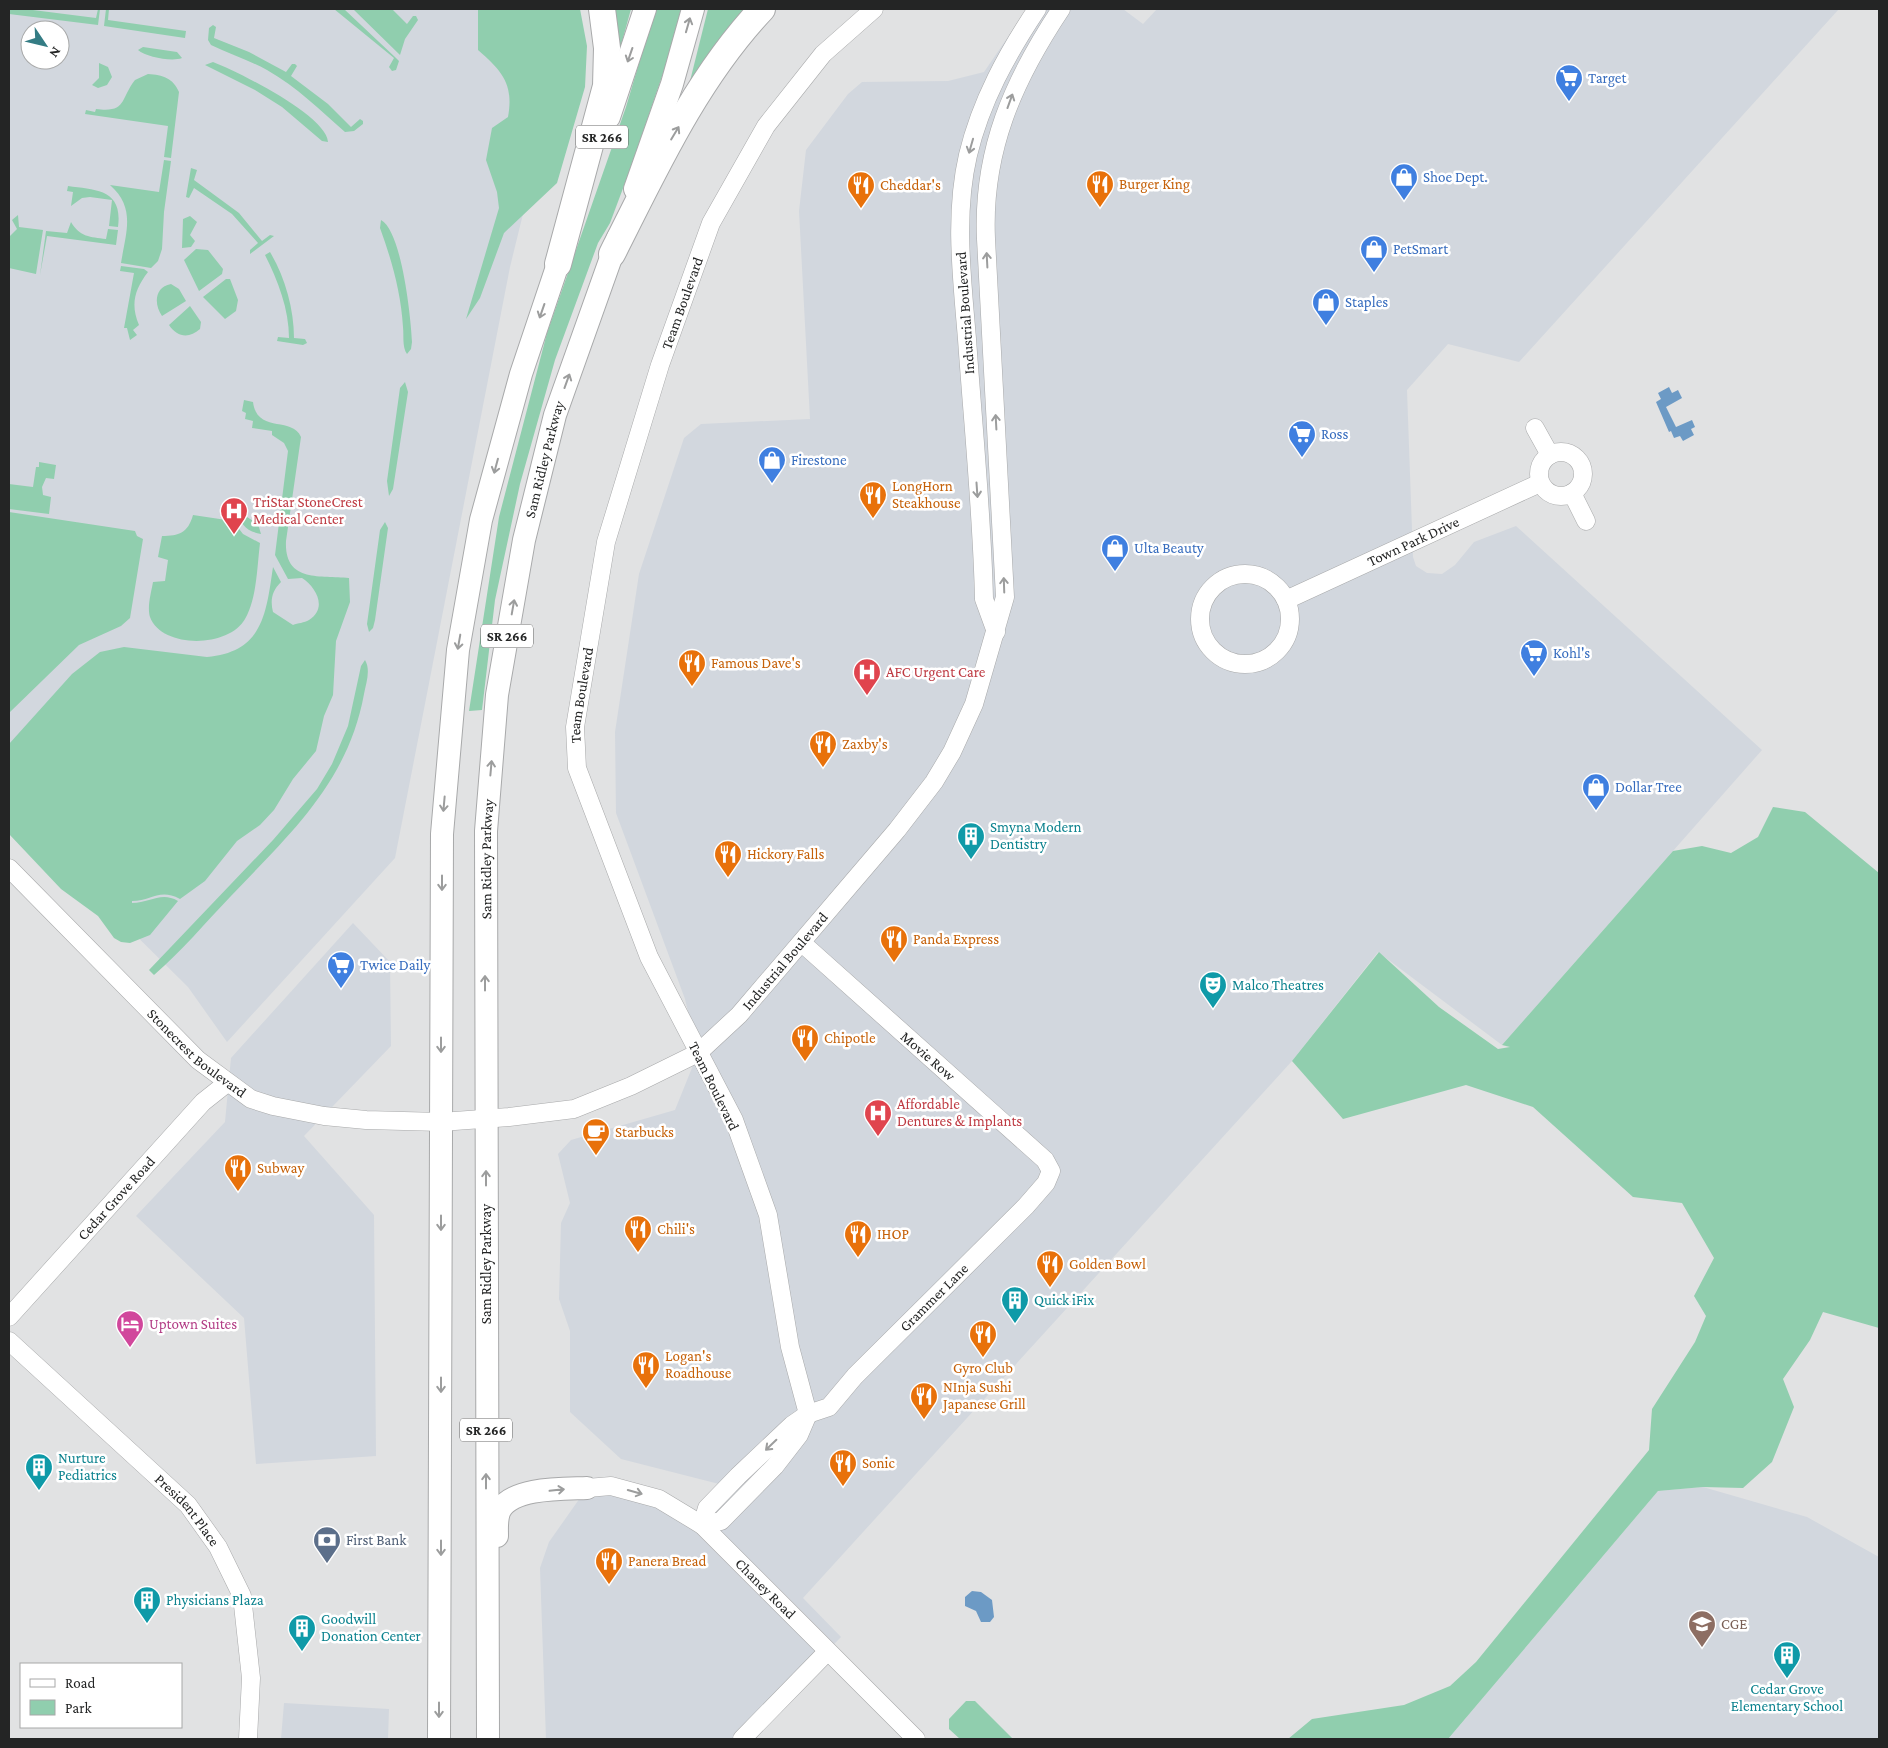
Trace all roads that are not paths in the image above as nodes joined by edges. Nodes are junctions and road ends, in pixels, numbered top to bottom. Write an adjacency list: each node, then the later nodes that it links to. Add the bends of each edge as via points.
1 (602, 9): 9 (highway, via 607,48 606,86)
2 (645, 9): 9 (main road, SR 266, one-way to 9)
3 (693, 9): 8 (main road, Sam Ridley Parkway / SR 266, one-way to 3, via 672,84)
4 (762, 9): 8 (highway, one-way to 4, via 672,136 727,51)
5 (874, 9): 19 (street, Team Boulevard, via 823,54 766,126 711,223 660,365 606,542 585,659 575,727 577,768 649,957)
6 (1037, 9): 16 (street, Industrial Boulevard, one-way to 16, via 992,84 968,155 962,196 961,264 984,599)
7 (1061, 9): 16 (street, Industrial Boulevard, one-way to 7, via 1005,597 986,191 996,138 1014,89 1038,43)
8 (612, 254): 21 (main road, Sam Ridley Parkway / SR 266, one-way to 8, via 486,831 497,695 524,540 555,415)
9 (558, 264): 22 (main road, SR 266, one-way to 22, via 521,374 481,520 458,650 442,834)
10 (1535, 428): 11 (street)
11 (1550, 455): 12 (street, via 1540,467); 13 (street, via 1569,453 1580,463 1583,477)
12 (1540, 483): 13 (street, via 1556,496); 15 (street, Town Park Drive)
13 (1572, 494): 14 (street)
14 (1586, 521)
15 (1286, 600): 15 (street, via 1270,582 1259,576 1247,574 1223,579 1212,587 1203,602 1199,621 1201,634 1208,646 1226,661 1243,665 1260,662 1280,648 1286,638 1290,620)
16 (996, 632): 18 (street, Industrial Boulevard, via 974,704 934,782)
17 (9, 868): 20 (street, Stonecrest Boulevard, via 198,1060)
18 (802, 943): 19 (street, Industrial Boulevard, via 739,1015); 23 (street, Movie Row, via 1045,1160)
19 (698, 1052): 21 (street, Industrial Boulevard, via 631,1086 574,1109); 27 (street, Team Boulevard, via 734,1120 768,1216 790,1347)
20 (227, 1083): 22 (street, Stonecrest Boulevard, via 251,1099 324,1116); 24 (street, Cedar Grove Road, via 203,1102)
21 (485, 1120): 22 (street, Industrial Boulevard); 34 (main road, Sam Ridley Parkway / SR 266, one-way to 21)
22 (441, 1122): 36 (main road, SR 266, one-way to 36)
23 (1051, 1171): 26 (street, Grammer Lane, via 1046,1183 1026,1206 855,1376)
24 (9, 1317)
25 (9, 1340): 35 (street, President Place, via 188,1505 218,1546 242,1596 251,1678)
26 (829, 1407): 27 (street); 28 (street, Grammer Lane, via 805,1438)
27 (808, 1414): 28 (street, via 800,1435); 29 (street, one-way to 29)
28 (776, 1466): 31 (street)
29 (738, 1476): 31 (street); 32 (street, via 707,1508)
30 (587, 1488): 32 (street, Chaney Road, one-way to 32, via 611,1486 659,1499); 34 (main road, one-way to 30, via 496,1644 497,1519 500,1510 518,1495)
31 (753, 1490): 32 (street, via 721,1521)
32 (702, 1525): 33 (street, Chaney Road)
33 (827, 1652): 37 (street); 38 (street, Chaney Road)
34 (488, 1731)
35 (248, 1739)
36 (439, 1739)
37 (742, 1739)
38 (916, 1739)

